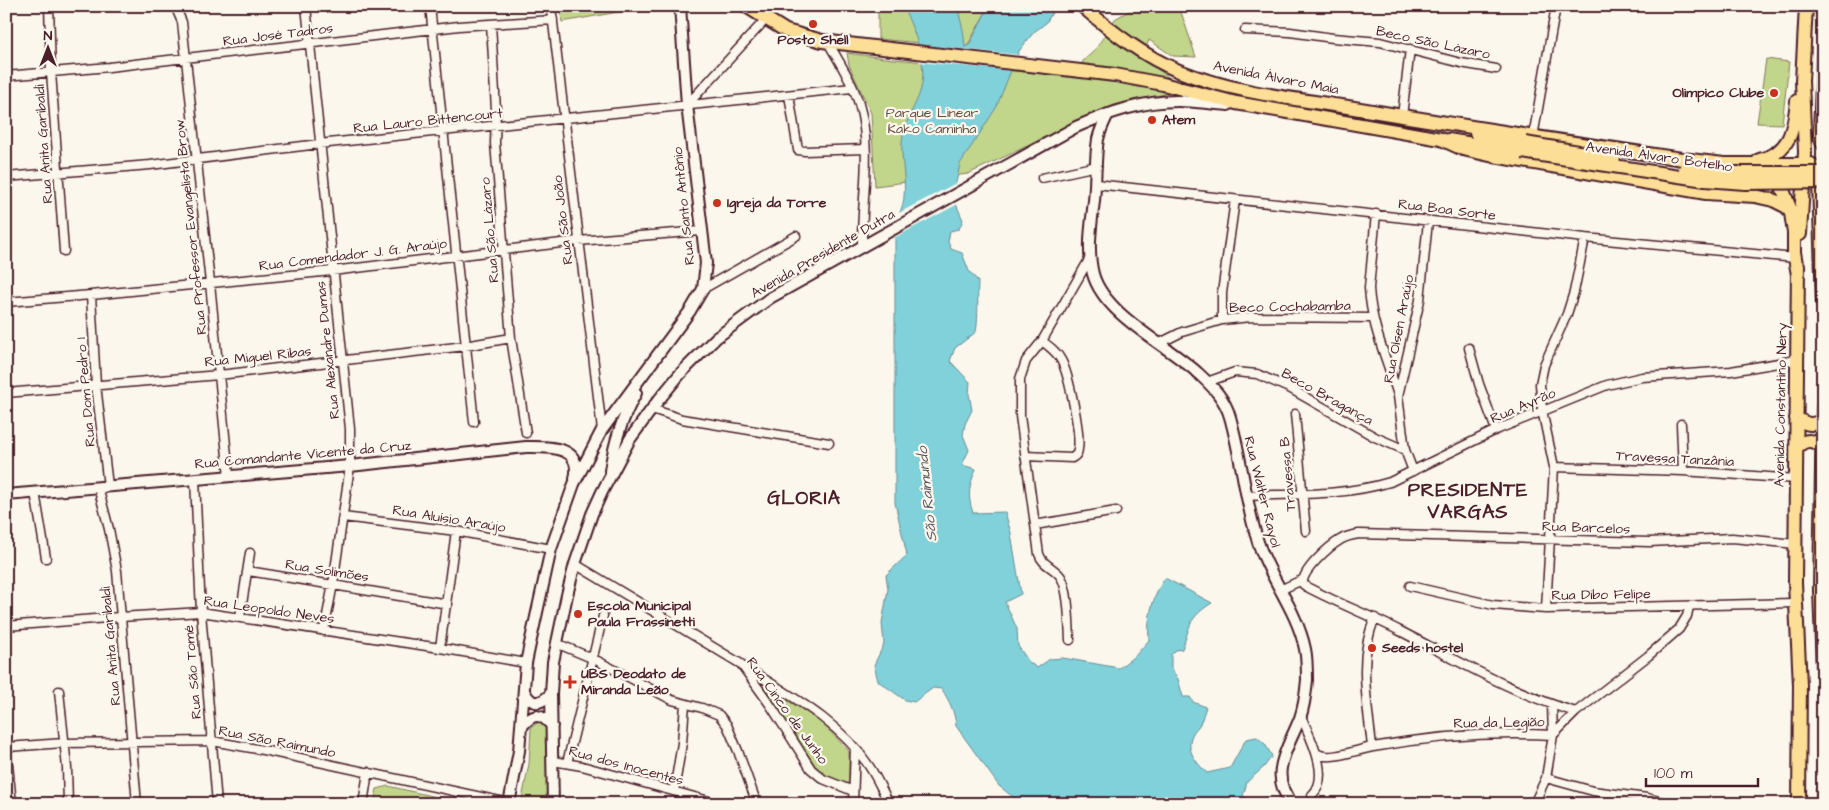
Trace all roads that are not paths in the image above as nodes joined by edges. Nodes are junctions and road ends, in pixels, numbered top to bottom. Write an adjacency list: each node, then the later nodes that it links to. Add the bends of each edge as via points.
1 (49, 6): 24 (street, Rua Anita Garibaldi)
2 (175, 6): 22 (street, Rua Professor Evangelista Brow, via 182,22)
3 (306, 6): 19 (street, Rua Alexandre Dumas)
4 (430, 6): 16 (street)
5 (551, 6): 14 (street, Rua São João)
6 (680, 6): 30 (street, Rua Santo Antônio)
7 (746, 6): 13 (main road)
8 (1082, 6): 32 (main road, Avenida Álvaro Maia, via 1129,44 1178,70 1206,80 1248,91)
9 (1556, 6): 41 (street)
10 (1806, 6): 26 (main road, Avenida Constantino Nery)
11 (1823, 6): 12 (main road)
12 (1823, 12)
13 (766, 19): 18 (main road, via 797,35); 30 (street)
14 (552, 20): 15 (street, Rua José Tadros); 33 (street, Rua São João)
15 (491, 24): 16 (street, Rua José Tadros); 35 (street, Rua São Lázaro)
16 (432, 30): 19 (street, Rua José Tadros); 37 (street)
17 (1245, 30): 20 (street, Beco São Lázaro, via 1380,42)
18 (828, 42): 27 (street); 29 (main road, via 1070,68 1138,79)
19 (309, 44): 22 (street, Rua José Tadros); 40 (street, Rua Alexandre Dumas)
20 (1410, 49): 23 (street, Beco São Lázaro); 32 (street)
21 (1823, 56): 36 (main road)
22 (185, 58): 24 (street, Rua José Tadros); 44 (street, Rua Professor Evangelista Brow)
23 (1496, 69)
24 (51, 72): 25 (street, Rua José Tadros); 50 (street, Rua Anita Garibaldi)
25 (6, 76)
26 (1802, 81): 45 (main road, via 1793,127 1786,143 1768,158); 48 (main road, Avenida Constantino Nery)
27 (852, 88): 28 (street, Rua Lauro Bittencourt); 43 (street, via 861,111)
28 (789, 96): 30 (street, Rua Lauro Bittencourt); 43 (street, via 798,150)
29 (1236, 103): 31 (street, Avenida Presidente Dutra, via 1167,101); 39 (main road)
30 (687, 105): 33 (street, Rua Lauro Bittencourt); 62 (street, Rua Santo Antônio)
31 (1108, 114): 34 (street, Avenida Presidente Dutra); 38 (street, Rua Walter Rayol)
32 (1402, 116): 41 (main road, Avenida Álvaro Maia)
33 (564, 119): 35 (street, Rua Lauro Bittencourt); 65 (street, Rua São João)
34 (1091, 121): 38 (street); 66 (street, Avenida Presidente Dutra)
35 (496, 127): 37 (street, Rua Lauro Bittencourt); 67 (street, Rua São Lázaro)
36 (1822, 128): 42 (main road)
37 (444, 132): 40 (street, Rua Lauro Bittencourt); 70 (street)
38 (1098, 139): 49 (street, Rua Walter Rayol)
39 (1441, 139): 41 (main road); 56 (main road, via 1463,150 1487,155 1706,193)
40 (319, 144): 44 (street, Rua Lauro Bittencourt); 73 (street, Rua Alexandre Dumas)
41 (1527, 144): 45 (main road); 51 (main road, bridge, via 1708,172); 54 (main road, Avenida Álvaro Botelho, bridge, via 1705,180)
42 (1823, 144)
43 (865, 149): 66 (street)
44 (196, 160): 50 (street, Rua Lauro Bittencourt); 75 (street, Rua Professor Evangelista Brow)
45 (1734, 163): 46 (main road)
46 (1756, 164): 47 (main road); 56 (main road, via 1761,183)
47 (1786, 164): 48 (main road); 58 (main road, via 1780,178)
48 (1804, 164): 61 (main road, via 1817,168); 74 (main road, Avenida Constantino Nery)
49 (1097, 166): 53 (street); 55 (street, Rua Walter Rayol)
50 (58, 172): 52 (street, Rua Lauro Bittencourt); 69 (street, Rua Anita Garibaldi)
51 (1823, 173)
52 (6, 177)
53 (1042, 178)
54 (1823, 182)
55 (1096, 184): 57 (street, Rua Boa Sorte); 71 (street, Rua Walter Rayol)
56 (1744, 195): 58 (main road, via 1773,200)
57 (1235, 200): 59 (street, Rua Boa Sorte); 81 (street, via 1222,294)
58 (1791, 213): 72 (main road)
59 (1376, 214): 60 (street, Rua Boa Sorte); 80 (street, via 1369,288)
60 (1428, 220): 64 (street, Rua Boa Sorte); 94 (street, Rua Olsen Araújo, via 1420,300)
61 (1822, 228): 68 (main road)
62 (702, 231): 65 (street, Rua Comendador J. G. Araújo); 76 (street, Rua Santo Antônio, via 706,263)
63 (796, 236): 76 (street)
64 (1585, 238): 72 (street, Rua Boa Sorte); 97 (street, via 1567,314 1544,364 1540,384)
65 (578, 241): 67 (street, Rua Comendador J. G. Araújo); 103 (street, Rua São João)
66 (862, 247): 96 (street, Avenida Presidente Dutra, via 770,298 739,320 680,374)
67 (505, 249): 70 (street, Rua Comendador J. G. Araújo); 82 (street, Rua São Lázaro)
68 (1822, 250): 79 (main road)
69 (64, 251)
70 (456, 256): 73 (street, Rua Comendador J. G. Araújo); 85 (street)
71 (1090, 258): 83 (street, Rua Walter Rayol); 84 (street, Rua Walter Rayol, via 1095,281 1107,299 1122,315)
72 (1795, 258): 74 (main road)
73 (332, 271): 75 (street, Rua Comendador J. G. Araújo); 88 (street, Rua Alexandre Dumas)
74 (1798, 274): 89 (main road, Avenida Constantino Nery)
75 (210, 283): 77 (street, Rua Comendador J. G. Araújo); 90 (street, Rua Professor Evangelista Brow)
76 (703, 289): 87 (street, Rua Santo Antônio)
77 (90, 296): 78 (street, Rua Comendador J. G. Araújo); 92 (street, Rua Dom Pedro 1)
78 (6, 302)
79 (1823, 304)
80 (1372, 318): 81 (street, Beco Cochabamba, via 1251,317); 94 (street)
81 (1222, 320): 84 (street, Beco Cochabamba)
82 (512, 338): 85 (street, Rua Miguel Ribas); 105 (street, Rua São Lázaro)
83 (1042, 341): 110 (street, Rua Walter Rayol, via 1026,361 1020,379); 110 (street, via 1055,351 1065,368 1078,451 1072,458)
84 (1160, 343): 91 (street, Rua Walter Rayol)
85 (465, 346): 88 (street, Rua Miguel Ribas); 101 (street)
86 (1469, 348): 104 (street)
87 (658, 355): 103 (street, Rua Santo Antônio); 117 (street, via 624,414 614,442)
88 (342, 360): 90 (street, Rua Miguel Ribas); 111 (street, Rua Alexandre Dumas, via 350,429)
89 (1796, 360): 97 (street, Rua Ayrão, via 1731,371 1626,380); 99 (main road, Avenida Constantino Nery)
90 (219, 375): 92 (street, Rua Miguel Ribas); 115 (street, Rua Professor Evangelista Brow)
91 (1207, 382): 109 (street, Beco Bragança, via 1235,372 1256,374); 124 (street, Rua Walter Rayol, via 1226,405)
92 (96, 385): 93 (street, Rua Miguel Ribas); 120 (street, Rua Dom Pedro 1)
93 (6, 393)
94 (1398, 396): 109 (street, Rua Olsen Araújo)
95 (1823, 407): 100 (main road)
96 (652, 409): 106 (street, via 682,419); 117 (street, Avenida Presidente Dutra, via 630,439)
97 (1542, 410): 104 (street, Rua Ayrão); 112 (street)
98 (1295, 414): 122 (street, Travessa B)
99 (1796, 418): 100 (main road, via 1809,425); 108 (main road, Avenida Constantino Nery)
100 (1822, 420): 107 (main road)
101 (474, 422)
102 (1681, 424): 114 (street)
103 (602, 430): 119 (street)
104 (1496, 430): 113 (street, Rua Ayrão)
105 (526, 433)
106 (829, 444)
107 (1822, 446): 108 (main road, via 1809,440); 134 (main road)
108 (1796, 448): 118 (main road, Avenida Constantino Nery)
109 (1406, 450): 113 (street, Rua Olsen Araújo)
110 (1025, 456): 127 (street, Rua Walter Rayol)
111 (350, 466): 115 (street, Rua Comandante Vicente da Cruz); 119 (street, Rua Comandante Vicente da Cruz, via 548,447 561,449 574,460); 126 (street, Rua Alexandre Dumas)
112 (1554, 467): 114 (street, Travessa Tanzânia); 130 (street)
113 (1413, 471): 122 (street, Rua Ayrão, via 1364,489)
114 (1683, 471): 118 (street, Travessa Tanzânia)
115 (229, 476): 116 (street, Rua Comandante Vicente da Cruz)
116 (195, 479): 120 (street, Rua Comandante Vicente da Cruz); 146 (street, Rua São Tomé)
117 (609, 479): 136 (street, Avenida Presidente Dutra, via 592,514)
118 (1796, 479): 131 (main road, Avenida Constantino Nery)
119 (574, 484): 132 (street)
120 (103, 487): 121 (street, Rua Comandante Vicente da Cruz); 148 (street, Rua Anita Garibaldi, via 114,551)
121 (35, 492): 123 (street, Rua Comandante Vicente da Cruz); 135 (street)
122 (1302, 494): 124 (street, Rua Ayrão); 129 (street, Travessa B)
123 (6, 495)
124 (1246, 496): 141 (street, Rua Walter Rayol, via 1258,543)
125 (1116, 511): 127 (street)
126 (343, 517): 128 (street, Rua Aluísio Araújo); 139 (street, Rua Alexandre Dumas)
127 (1035, 525): 153 (street, Rua Walter Rayol, via 1041,560 1056,571 1063,582)
128 (456, 531): 132 (street, Rua Aluísio Araújo); 142 (street)
129 (1306, 531)
130 (1550, 539): 131 (street, Rua Barcelos, via 1672,542 1732,538); 138 (street, Rua Barcelos, via 1359,534 1339,540); 145 (street)
131 (1796, 544): 143 (main road, Avenida Constantino Nery)
132 (551, 549): 157 (street)
133 (250, 553): 137 (street)
134 (1822, 554): 159 (main road)
135 (46, 558)
136 (575, 564): 154 (street, Avenida Presidente Dutra); 158 (street, Rua Cinco de Junho)
137 (248, 571): 139 (street, Rua Solimões); 149 (street)
138 (1303, 579): 141 (street); 150 (street, via 1303,584 1314,591)
139 (333, 584): 142 (street, Rua Solimões); 152 (street, Rua Alexandre Dumas)
140 (1410, 586): 145 (street, Rua Dibo Felipe, via 1493,605)
141 (1280, 590): 166 (street, Rua Walter Rayol, via 1306,650 1307,681)
142 (448, 604): 155 (street)
143 (1795, 604): 144 (street, Rua Dibo Felipe); 201 (main road, Avenida Constantino Nery, via 1800,684)
144 (1689, 607): 145 (street, Rua Dibo Felipe); 165 (street, Rua da Legião, via 1679,629)
145 (1546, 609)
146 (201, 612): 148 (street, Rua Leopoldo Neves); 149 (street, Rua Leopoldo Neves); 170 (street, Rua São Tomé)
147 (603, 616): 156 (street)
148 (120, 617): 151 (street, Rua Leopoldo Neves); 173 (street, Rua Anita Garibaldi)
149 (240, 617): 152 (street, Rua Leopoldo Neves)
150 (1375, 618): 164 (street, via 1453,660); 175 (street, via 1368,637 1365,677)
151 (6, 626)
152 (324, 630): 155 (street, Rua Leopoldo Neves)
153 (1070, 640)
154 (556, 643): 156 (street); 162 (street, Avenida Presidente Dutra)
155 (440, 648): 157 (street, Rua Leopoldo Neves)
156 (594, 659): 163 (street, via 659,694); 179 (street)
157 (526, 664): 161 (street)
158 (741, 664): 176 (street, via 828,722); 185 (street, Rua Cinco de Junho, via 811,769 823,779)
159 (1823, 672)
160 (59, 691): 172 (street)
161 (524, 691): 162 (street, via 528,700 536,703); 168 (street)
162 (551, 694): 167 (street, Avenida Presidente Dutra)
163 (685, 704): 184 (street); 195 (street, via 713,712 723,719)
164 (1552, 705): 165 (street); 169 (street)
165 (1576, 712): 169 (street, Rua da Legião)
166 (1300, 716): 177 (street); 198 (street, Rua Walter Rayol, via 1280,768 1284,793)
167 (552, 726): 168 (street, via 543,717 534,716); 178 (street, Avenida Presidente Dutra)
168 (521, 728): 192 (street, via 520,751)
169 (1553, 735): 175 (street, Rua da Legião, via 1473,734); 181 (street)
170 (212, 741): 173 (street, Rua São Raimundo); 180 (street, Rua São Raimundo); 190 (street, Rua São Tomé)
171 (6, 742): 174 (street)
172 (64, 742): 173 (street, Rua São Raimundo); 174 (street, Rua São Raimundo); 188 (street)
173 (133, 743): 189 (street, Rua Anita Garibaldi)
174 (7, 747): 182 (street)
175 (1372, 747): 177 (street, Rua da Legião, via 1330,756)
176 (855, 748): 185 (street); 197 (street, via 870,767)
177 (1318, 754): 186 (street, via 1319,786)
178 (553, 761): 179 (street, Rua dos Inocentes); 193 (street, Avenida Presidente Dutra)
179 (567, 763): 184 (street, Rua dos Inocentes)
180 (368, 772): 191 (street); 192 (street, Rua São Raimundo)
181 (1546, 778): 199 (street); 200 (street, via 1593,791)
182 (8, 787): 187 (street)
183 (1823, 790): 202 (main road)
184 (674, 791): 194 (street, Rua dos Inocentes)
185 (853, 791): 196 (street)
186 (1312, 795)
187 (12, 804)
188 (68, 804)
189 (137, 804)
190 (217, 804)
191 (363, 804)
192 (509, 804)
193 (553, 804)
194 (720, 804)
195 (757, 804)
196 (853, 804)
197 (889, 804)
198 (1292, 804)
199 (1534, 804)
200 (1672, 804)
201 (1798, 804)
202 (1823, 804)

